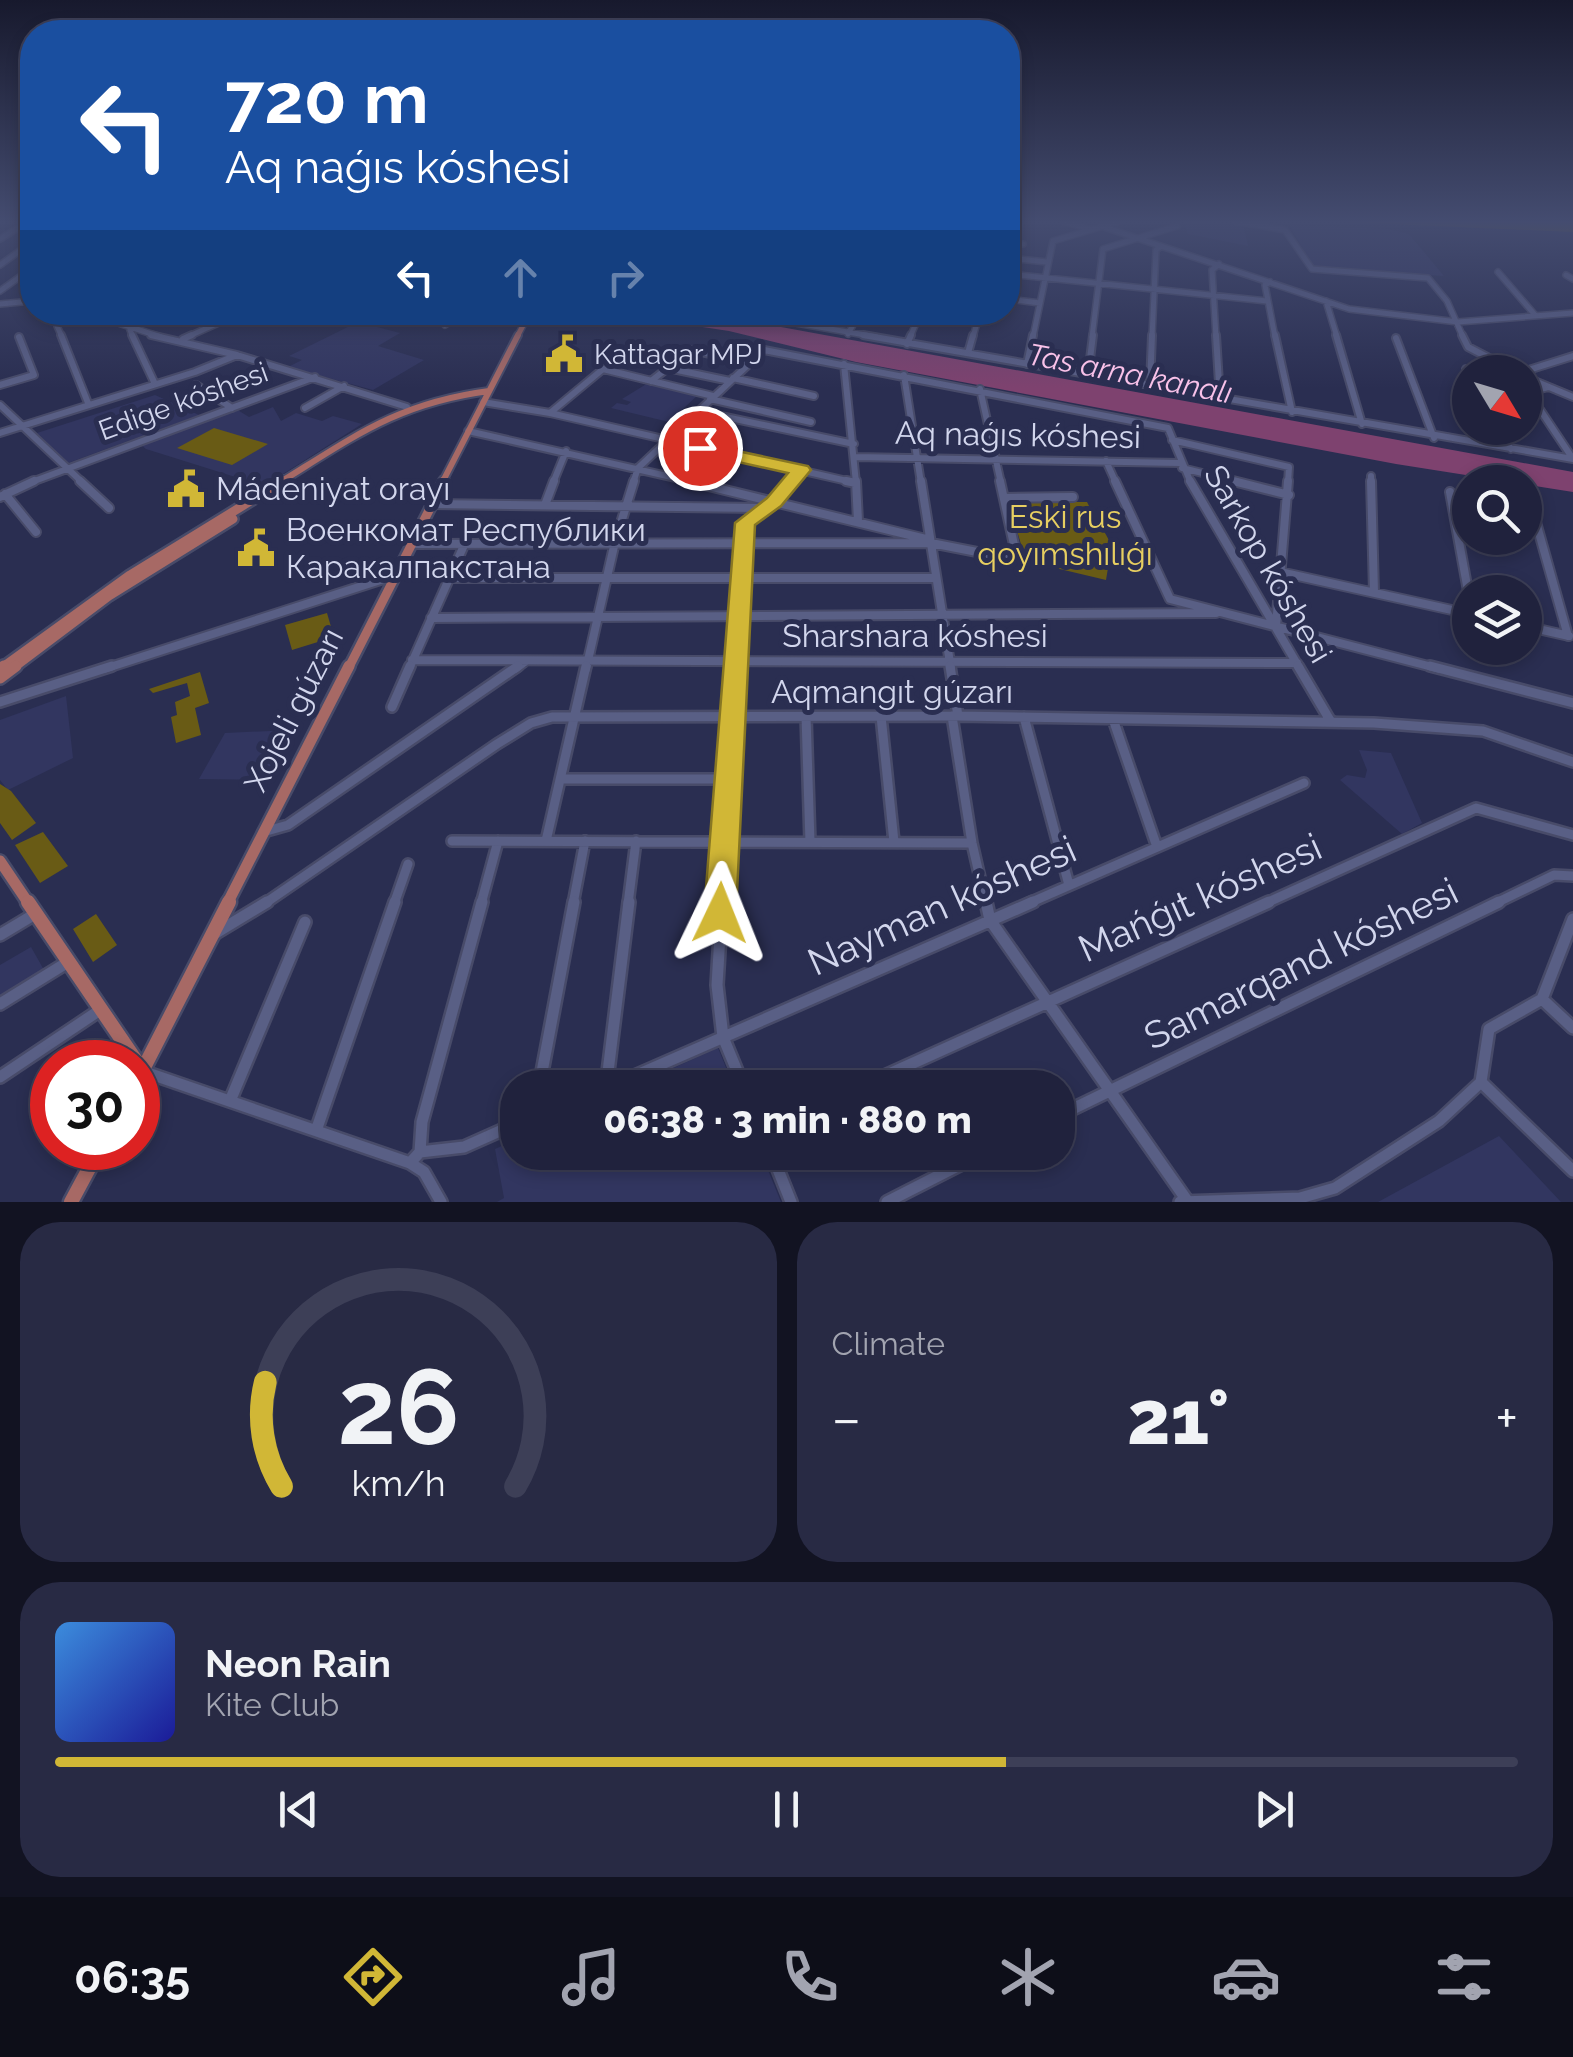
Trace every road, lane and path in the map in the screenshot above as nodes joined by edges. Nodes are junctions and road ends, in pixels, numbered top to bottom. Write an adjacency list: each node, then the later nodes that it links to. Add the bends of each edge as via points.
1 (1036, 277): 8 (street)
2 (1099, 277): 10 (street)
3 (1155, 277): 11 (street)
4 (1212, 277): 12 (street)
5 (1259, 277): 9 (street)
6 (1416, 277): 19 (street, via 1435,282)
7 (1502, 277): 18 (street)
8 (1044, 278): 10 (street); 16 (street)
9 (1271, 281): 14 (street, via 1265,285); 15 (street)
10 (1098, 284): 11 (street); 44 (street)
11 (1155, 289): 12 (street); 53 (street)
12 (1213, 296): 14 (street); 60 (street)
13 (1020, 301): 16 (street)
14 (1268, 301): 67 (street)
15 (1326, 301): 19 (street, via 1360,312); 70 (street)
16 (1040, 303): 40 (street)
17 (1573, 313): 18 (street)
18 (1535, 316): 19 (street)
19 (1458, 322): 36 (street)
20 (121, 325): 28 (street)
21 (214, 325): 32 (street)
22 (523, 325): 56 (main road, Xojeli gúzarı)
23 (794, 325): 29 (street)
24 (853, 325): 29 (street)
25 (915, 325): 33 (street)
26 (976, 325): 34 (street)
27 (57, 326): 61 (street)
28 (130, 330): 32 (street); 48 (street)
29 (848, 334): 33 (street)
30 (18, 336): 50 (street, via 34,374)
31 (1396, 338): 74 (street)
32 (180, 340): 35 (street)
33 (907, 344): 34 (street)
34 (968, 353): 40 (street)
35 (237, 355): 45 (street); 48 (street)
36 (1478, 355)
37 (1573, 356): 41 (street)
38 (750, 362): 39 (street, via 764,350); 42 (street, via 691,350); 46 (street)
39 (844, 364): 43 (street); 77 (street)
40 (1027, 364): 44 (street)
41 (1542, 367)
42 (668, 368): 46 (street); 47 (street)
43 (904, 375): 55 (street); 82 (street)
44 (1088, 375): 53 (street)
45 (315, 377): 52 (street); 64 (street, Edige kóshesi)
46 (731, 379): 57 (street); 58 (street)
47 (650, 381): 58 (street); 68 (street, via 604,369)
48 (154, 384): 61 (street)
49 (1542, 384): 54 (street)
50 (0, 385)
51 (196, 385): 64 (street)
52 (344, 386): 63 (street); 65 (street)
53 (1150, 386): 60 (street)
54 (1548, 387): 59 (street); 84 (street, via 1538,390 1539,408)
55 (980, 389): 75 (street, Sarkop kóshesi, via 1168,428); 83 (street)
56 (482, 396): 63 (main road); 68 (street); 72 (main road, Xojeli gúzarı); 92 (main road, via 396,417)
57 (814, 396)
58 (712, 397): 66 (street); 69 (street)
59 (1573, 397)
60 (1220, 399): 67 (street)
61 (88, 403): 71 (street)
62 (0, 405): 71 (street)
63 (407, 407): 92 (main road)
64 (232, 408): 87 (street, Edige kóshesi)
65 (305, 408)
66 (697, 411): 76 (street); 77 (street)
67 (1292, 412): 70 (street)
68 (550, 414): 76 (street)
69 (812, 422)
70 (1362, 424): 74 (street)
71 (20, 426): 73 (street); 87 (street)
72 (468, 431): 80 (street); 99 (main road, Xojeli gúzarı)
73 (0, 433)
74 (1434, 438): 79 (street)
75 (1172, 440): 86 (street, Sarkop kóshesi); 95 (street, via 1290,467)
76 (666, 441): 88 (street); 89 (street)
77 (854, 444): 81 (street)
78 (1507, 445): 79 (street)
79 (1510, 450): 84 (street)
80 (566, 451): 88 (street); 100 (street)
81 (856, 458): 82 (street, Aq naǵıs kóshesi); 91 (street)
82 (916, 458): 83 (street, Aq naǵıs kóshesi); 109 (street)
83 (996, 459): 85 (street, Aq naǵıs kóshesi); 96 (street)
84 (1573, 459)
85 (1106, 461): 86 (street, Aq naǵıs kóshesi); 122 (street, via 1170,598)
86 (1181, 466): 95 (street, Aq naǵıs kóshesi); 127 (street, Sarkop kóshesi)
87 (67, 468): 94 (street, Edige kóshesi); 101 (street, Edige kóshesi)
88 (638, 468): 98 (street); 102 (street)
89 (801, 470): 91 (street); 98 (street)
90 (1371, 476): 120 (street)
91 (856, 483): 104 (street)
92 (272, 490): 112 (main road)
93 (1450, 492): 114 (street)
94 (2, 495): 105 (street, Edige kóshesi)
95 (1289, 495): 113 (street)
96 (1004, 498): 97 (street); 109 (street, via 1013,558)
97 (1074, 498)
98 (774, 502): 103 (street); 104 (street)
99 (430, 504): 100 (street); 111 (main road, Xojeli gúzarı)
100 (545, 505): 102 (street)
101 (108, 508)
102 (624, 508): 103 (street); 108 (street)
103 (764, 508): 110 (street, via 745,523)
104 (858, 522): 109 (street)
105 (36, 532)
106 (1542, 541): 129 (street)
107 (465, 542): 108 (street); 111 (street); 116 (street)
108 (615, 542): 110 (street); 117 (street)
109 (931, 542): 110 (street); 119 (street)
110 (742, 543): 118 (street)
111 (410, 544): 115 (main road, Xojeli gúzarı)
112 (144, 570): 136 (main road); 137 (main road)
113 (1280, 572): 120 (street); 127 (street)
114 (1465, 575)
115 (392, 576): 138 (street); 153 (main road, Xojeli gúzarı)
116 (449, 578): 117 (street); 124 (street)
117 (610, 578): 118 (street); 123 (street)
118 (741, 578): 119 (street); 125 (street)
119 (936, 578): 126 (street)
120 (1374, 592): 121 (street)
121 (1452, 610)
122 (1216, 613): 126 (street); 127 (street)
123 (600, 617): 124 (street); 125 (street); 132 (street)
124 (432, 618): 130 (street)
125 (739, 618): 126 (street); 133 (street)
126 (942, 618): 134 (street)
127 (1276, 626): 135 (street, Sarkop kóshesi); 139 (street)
128 (1542, 630): 129 (street)
129 (1571, 636)
130 (412, 660): 131 (street, Sharshara kóshesi); 140 (street)
131 (526, 660): 132 (street, Sharshara kóshesi); 153 (street, via 288,825)
132 (590, 660): 133 (street, Sharshara kóshesi); 141 (street)
133 (736, 660): 134 (street, Sharshara kóshesi); 142 (street)
134 (950, 661): 135 (street, Sharshara kóshesi); 145 (street)
135 (1297, 663): 148 (street, Sarkop kóshesi)
136 (0, 669)
137 (0, 678)
138 (0, 702)
139 (1573, 703)
140 (392, 707)
141 (576, 716): 142 (street, Aqmangıt gúzarı); 150 (street); 174 (street, Aqmangıt gúzarı, via 552,717 514,733)
142 (734, 716): 143 (street, Aqmangıt gúzarı); 151 (street)
143 (806, 716): 144 (street, Aqmangıt gúzarı); 161 (street)
144 (881, 716): 145 (street, Aqmangıt gúzarı); 162 (street)
145 (955, 716): 146 (street, Aqmangıt gúzarı); 163 (street)
146 (1024, 717): 147 (street, Aqmangıt gúzarı); 168 (street)
147 (1113, 719): 148 (street, Aqmangıt gúzarı); 164 (street)
148 (1331, 722): 149 (street, Aqmangıt gúzarı, via 1482,731)
149 (1573, 762)
150 (561, 779): 151 (street); 157 (street)
151 (726, 779): 160 (street)
152 (1304, 783): 164 (street, Nayman kóshesi)
153 (263, 832): 174 (main road, Xojeli gúzarı)
154 (1573, 835): 177 (street, Mańǵıt kóshesi, via 1476,808)
155 (452, 841): 156 (street)
156 (498, 841): 157 (street); 198 (street)
157 (546, 841): 158 (street)
158 (585, 841): 159 (street); 185 (street)
159 (636, 841): 160 (street); 186 (street)
160 (722, 841): 161 (street); 182 (street, via 717,985)
161 (810, 842): 162 (street)
162 (894, 842): 163 (street)
163 (972, 843): 171 (street)
164 (1157, 847): 168 (street, Nayman kóshesi)
165 (0, 861): 169 (main road)
166 (408, 864): 196 (street)
167 (1573, 876): 193 (street, Samarqand kóshesi, via 1554,874)
168 (1070, 885): 171 (street, Nayman kóshesi)
169 (35, 914): 173 (street); 176 (main road)
170 (1573, 919): 175 (street)
171 (990, 920): 177 (street); 182 (street, Nayman kóshesi)
172 (305, 922): 194 (street)
173 (0, 935)
174 (210, 936): 184 (main road, Xojeli gúzarı)
175 (1569, 945): 178 (street)
176 (68, 962): 179 (street); 180 (main road)
177 (1047, 998): 189 (street, Mańǵıt kóshesi); 193 (street)
178 (1542, 999): 181 (street); 192 (street, via 1489,1029)
179 (0, 1004)
180 (100, 1009): 183 (main road); 190 (street)
181 (1573, 1028)
182 (723, 1038): 187 (street, Nayman kóshesi); 188 (street)
183 (120, 1040)
184 (154, 1040)
185 (542, 1070)
186 (608, 1070)
187 (648, 1070)
188 (736, 1070)
189 (896, 1070)
190 (0, 1077)
191 (160, 1080): 194 (street)
192 (1482, 1082): 202 (street); 204 (street, via 1440,1122 1335,1188 1300,1198)
193 (1112, 1088): 195 (street, Samarqand kóshesi); 203 (street)
194 (230, 1101): 196 (street)
195 (1075, 1107)
196 (318, 1128): 198 (street)
197 (500, 1131): 198 (street)
198 (415, 1158): 206 (street)
199 (89, 1170): 205 (main road)
200 (778, 1170): 207 (street)
201 (950, 1170): 208 (street)
202 (1573, 1172)
203 (1183, 1200): 204 (street)
204 (1217, 1200)
205 (72, 1202)
206 (442, 1202)
207 (791, 1202)
208 (887, 1202)

